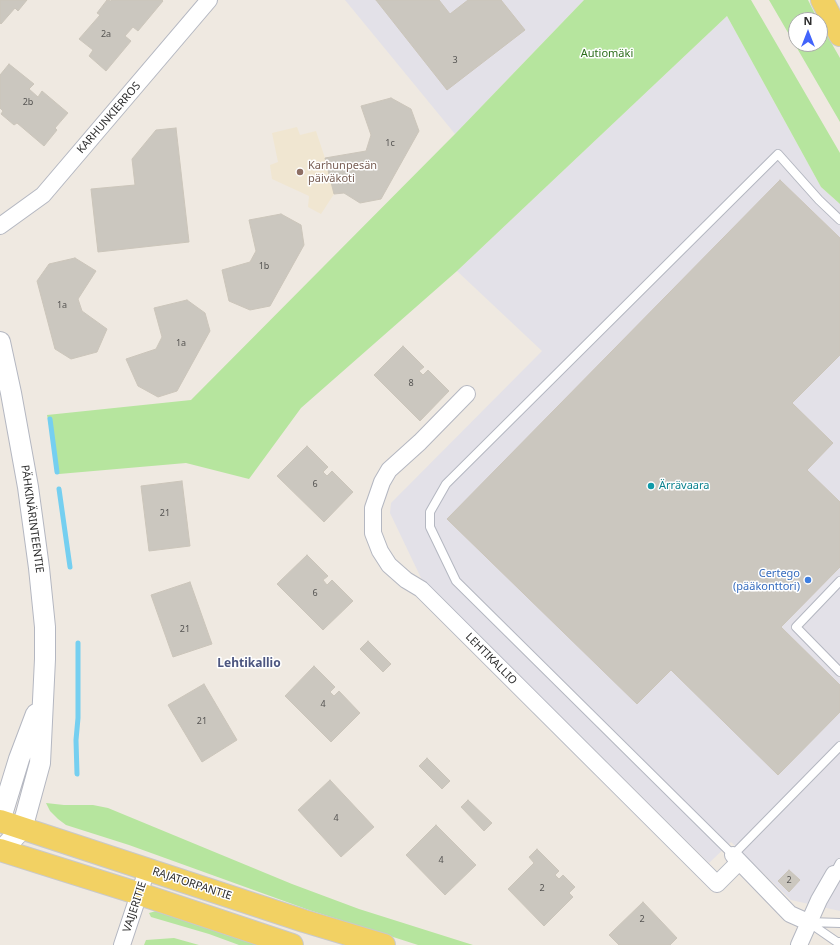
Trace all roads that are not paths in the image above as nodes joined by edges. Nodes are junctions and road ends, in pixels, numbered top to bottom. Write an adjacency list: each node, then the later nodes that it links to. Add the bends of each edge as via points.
1 (209, 0): 5 (street, KARHUNKIERROS, via 43,194)
2 (822, 0): 3 (main road)
3 (840, 35)
4 (840, 220): 15 (lane, via 778,154 446,484 430,512 430,527 456,581)
5 (0, 226)
6 (0, 342): 10 (street, PÄHKINÄRINTEENTIE, via 28,487 39,568 45,627)
7 (467, 394): 15 (street, LEHTIKALLIO, via 390,470 382,482 373,508 373,533 380,551 390,565 406,580 421,589 717,884)
8 (840, 581): 9 (lane, via 796,627)
9 (840, 672)
10 (42, 698): 12 (street, PÄHKINÄRINTEENTIE, via 19,759); 13 (street, PÄHKINÄRINTEENTIE, via 40,763)
11 (840, 746): 15 (lane)
12 (0, 822): 13 (main road, RAJATORPANTIE); 14 (street, PÄHKINÄRINTEENTIE)
13 (22, 829): 14 (street, PÄHKINÄRINTEENTIE); 17 (main road, RAJATORPANTIE)
14 (1, 850): 18 (main road)
15 (736, 859): 19 (street, via 790,914)
16 (837, 868): 19 (street)
17 (147, 870): 18 (street, VAIJERITIE); 24 (main road, RAJATORPANTIE)
18 (140, 894): 22 (street, VAIJERITIE); 23 (main road)
19 (808, 922): 20 (lane); 21 (lane); 25 (street)
20 (840, 923)
21 (840, 942)
22 (122, 945)
23 (292, 945)
24 (384, 945)
25 (799, 945)

